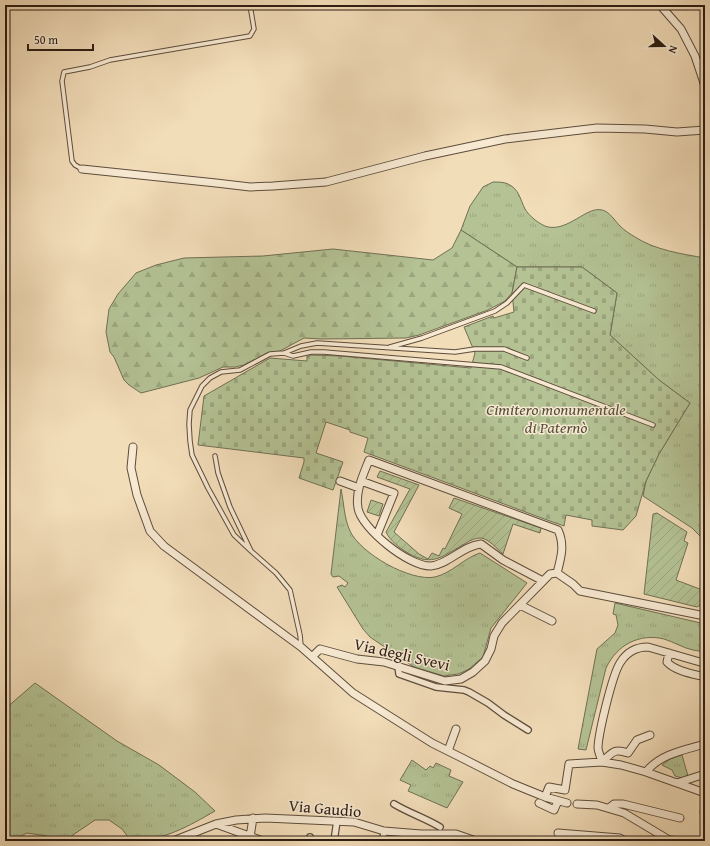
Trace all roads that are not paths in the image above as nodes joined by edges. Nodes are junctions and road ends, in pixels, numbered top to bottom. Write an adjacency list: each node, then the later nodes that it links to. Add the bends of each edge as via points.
1 (250, 5): 5 (lane, via 254,29 250,36 110,60 64,72 62,81 72,161)
2 (660, 5): 3 (street, via 681,29)
3 (705, 86)
4 (705, 130): 5 (street, via 677,132 597,128 513,138 425,156 326,182 250,188)
5 (82, 169)
6 (594, 311): 7 (lane, via 524,285 507,303 495,311)
7 (387, 348): 8 (lane, via 317,343); 9 (lane, via 455,352 504,349)
8 (284, 353): 10 (lane, via 293,356 324,352 501,367); 17 (lane, via 270,354 240,370 220,372 210,378 202,386 190,410 192,455 234,535)
9 (527, 358)
10 (653, 425)
11 (133, 447): 23 (street, via 131,468 136,494 150,531 164,546)
12 (215, 456): 17 (lane, via 230,508)
13 (361, 481): 15 (street); 16 (street, via 394,493); 18 (street, via 369,460 555,528 558,530 562,545 562,557)
14 (340, 482): 15 (street)
15 (359, 488): 16 (street, via 360,514 365,524)
16 (377, 535): 19 (street, via 409,560 430,566 446,561 470,546 483,545 504,560)
17 (251, 551): 23 (lane, via 276,572 290,590)
18 (557, 573): 19 (street, Via degli Svevi, via 550,574); 21 (street, via 580,591)
19 (543, 581): 20 (street, Via degli Svevi)
20 (520, 605): 22 (street); 27 (street, Via degli Svevi, via 502,623 485,661 466,676 444,681)
21 (705, 616)
22 (552, 621)
23 (301, 647): 25 (street)
24 (669, 653): 26 (street); 28 (street, via 667,662 670,666); 34 (street, via 642,647 628,654 619,664 599,739 598,749)
25 (313, 656): 27 (street, Via degli Svevi, via 320,649); 33 (street, via 353,693)
26 (705, 662)
27 (398, 666): 30 (street, via 399,674 436,687 464,690 475,695)
28 (705, 677)
29 (456, 729): 33 (street)
30 (528, 730)
31 (650, 734): 34 (street, via 637,740 628,753 614,751)
32 (705, 744): 35 (street, via 670,754 651,765)
33 (448, 751): 39 (street)
34 (602, 762): 35 (street); 39 (street, via 569,764 565,790 549,787)
35 (646, 772): 37 (street)
36 (705, 774): 37 (street)
37 (677, 783): 38 (street)
38 (705, 793)
39 (545, 797): 40 (street)
40 (558, 801): 41 (street, via 554,810); 42 (street)
41 (539, 803)
42 (567, 803)
43 (394, 804): 52 (street, via 426,819)
44 (577, 804): 45 (street)
45 (609, 808): 47 (street, via 614,804 624,804); 54 (street, via 624,813)
46 (253, 818): 48 (street, Via Gaudio); 49 (street, Via Gaudio); 53 (street)
47 (680, 818)
48 (337, 821): 50 (street, Via Gaudio, via 354,822); 57 (street)
49 (216, 824): 53 (street); 55 (street, Via Gaudio)
50 (384, 831): 52 (street, Via Gaudio); 58 (street)
51 (558, 833): 60 (street, via 620,838)
52 (441, 834): 59 (street, Via Gaudio, via 456,834)
53 (250, 836): 56 (street)
54 (671, 840): 61 (street)
55 (174, 841)
56 (263, 841)
57 (334, 841)
58 (383, 841)
59 (476, 841)
60 (625, 841)
61 (682, 841)

